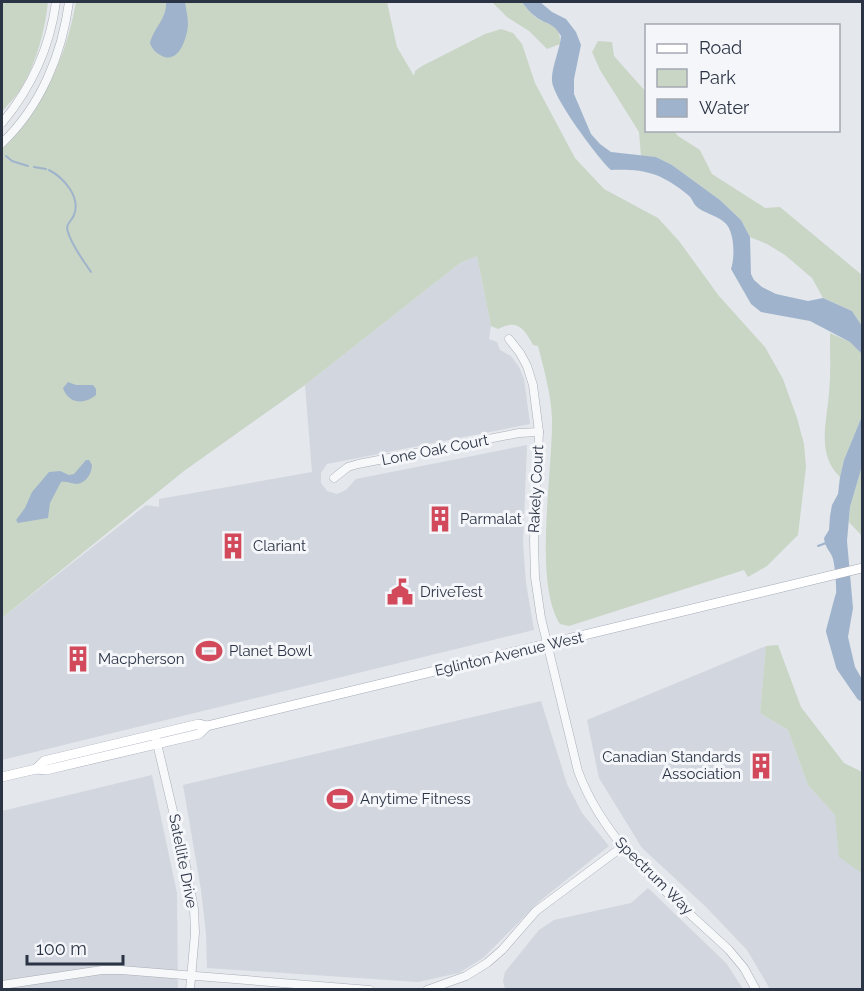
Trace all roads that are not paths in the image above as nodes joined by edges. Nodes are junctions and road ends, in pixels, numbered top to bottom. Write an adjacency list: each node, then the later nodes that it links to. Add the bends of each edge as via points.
1 (56, 2): 3 (street, via 37,69)
2 (69, 2): 4 (street, via 64,32 49,75)
3 (2, 123)
4 (2, 143)
5 (509, 339): 6 (street, Rakely Court, via 527,366)
6 (539, 432): 7 (street, Lone Oak Court, via 358,464); 9 (street, Rakely Court, via 534,569)
7 (334, 478)
8 (862, 568): 9 (main road, Eglinton Avenue West)
9 (548, 645): 10 (main road, Eglinton Avenue West, via 207,726 199,724); 12 (street, Spectrum Way, via 581,778)
10 (156, 739): 11 (main road, Eglinton Avenue West, via 46,770); 13 (street, Satellite Drive, via 194,909)
11 (2, 777)
12 (622, 847): 17 (street, via 536,911 487,963 466,976); 18 (street, Spectrum Way, via 729,950)
13 (191, 975): 14 (street, via 102,970); 15 (street, Satellite Drive); 16 (street)
14 (2, 985)
15 (189, 990)
16 (370, 990)
17 (427, 990)
18 (756, 990)

